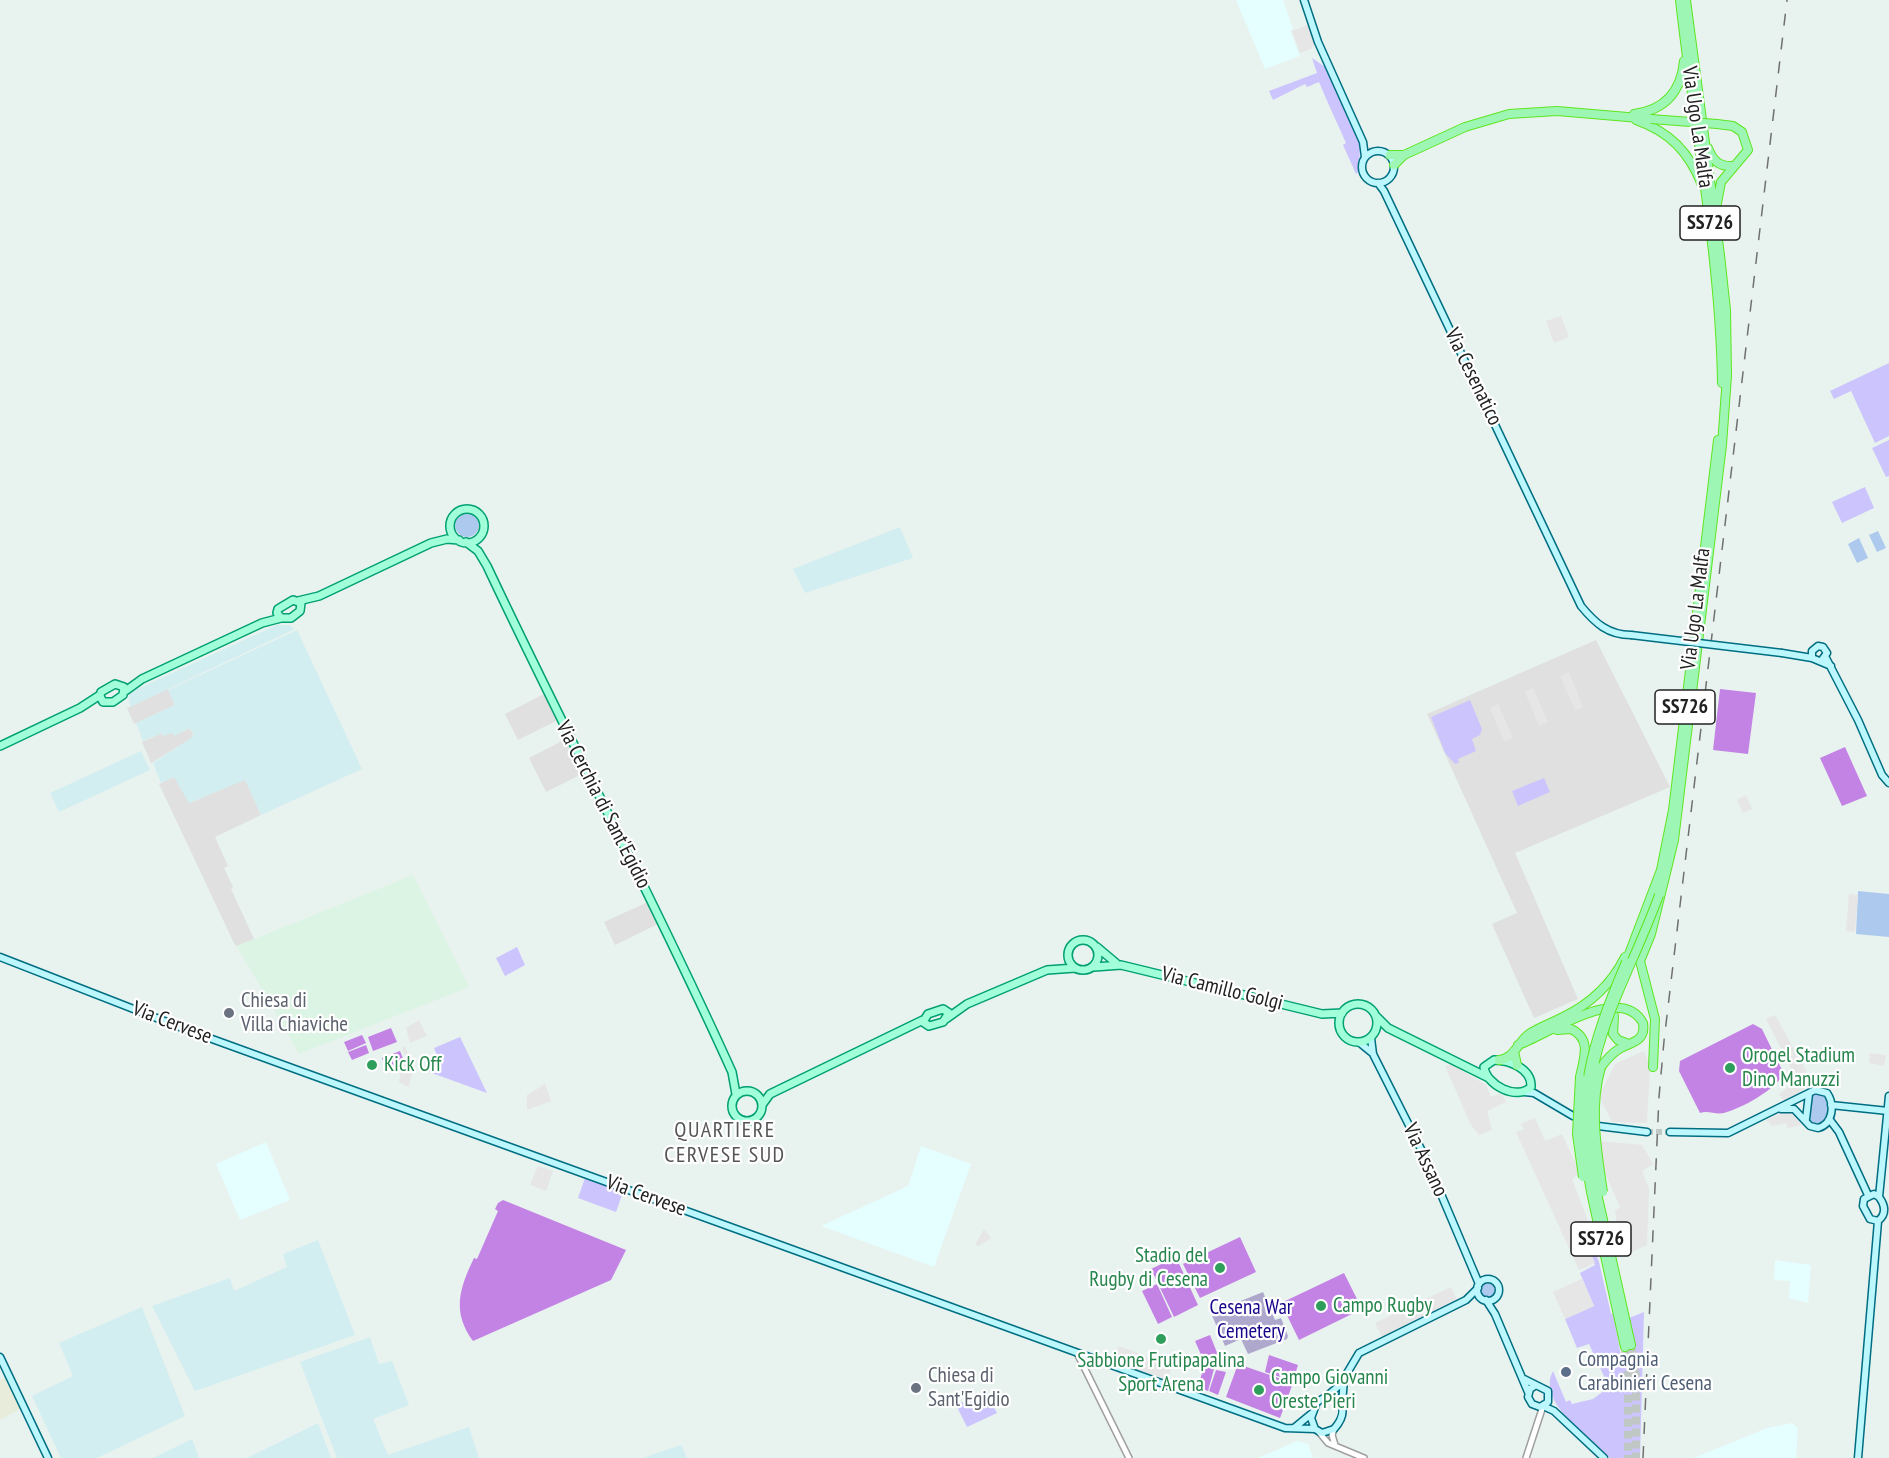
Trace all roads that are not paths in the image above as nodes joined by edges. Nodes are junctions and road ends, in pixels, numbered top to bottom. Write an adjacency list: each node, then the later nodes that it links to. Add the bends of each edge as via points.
1 (1304, 0): 7 (main road, via 1318,42)
2 (1680, 0): 4 (highway, Via Ugo La Malfa / SS726)
3 (1686, 0): 6 (highway, Via Ugo La Malfa / SS726)
4 (1686, 48): 5 (highway, via 1683,78 1671,99 1652,112); 17 (highway, Via Ugo La Malfa / SS726)
5 (1620, 115): 10 (highway, via 1557,111 1509,114 1465,127); 13 (highway, bridge, via 1733,126 1742,132 1748,150); 17 (highway, via 1659,130 1677,142 1688,155)
6 (1703, 136): 13 (highway, via 1713,160); 18 (highway, Via Ugo La Malfa / SS726)
7 (1363, 142): 8 (main road); 11 (main road)
8 (1374, 151): 9 (main road); 11 (main road)
9 (1390, 155): 10 (highway); 12 (main road)
10 (1404, 155): 12 (highway)
11 (1365, 158): 15 (main road, via 1364,175)
12 (1395, 165): 14 (main road)
13 (1734, 166): 18 (highway, via 1716,196)
14 (1387, 180): 15 (main road); 16 (main road)
15 (1378, 183): 16 (main road, Via Cesenatico)
16 (1384, 191): 25 (main road, Via Cesenatico)
17 (1706, 196): 41 (highway, Via Ugo La Malfa / SS726, via 1721,323 1717,446 1673,810 1661,870)
18 (1720, 255): 39 (highway, Via Ugo La Malfa / SS726, via 1728,343 1722,445 1682,788 1674,840)
19 (451, 523): 20 (main road, via 461,510 474,510 484,523); 21 (main road, via 452,533); 22 (main road)
20 (482, 535): 21 (main road, via 475,541); 23 (main road, via 481,549)
21 (463, 541): 22 (main road); 23 (main road, Via Cerchia di Sant'Egidio, via 478,551)
22 (431, 543): 24 (main road)
23 (487, 566): 70 (main road, Via Cerchia di Sant'Egidio)
24 (300, 604): 26 (main road, via 286,602); 26 (main road, via 293,617)
25 (1583, 605): 27 (main road); 28 (main road, via 1592,620)
26 (279, 615): 35 (main road)
27 (1596, 619): 28 (main road); 29 (main road)
28 (1605, 630): 29 (main road); 30 (main road)
29 (1621, 632): 30 (main road)
30 (1631, 635): 32 (main road, bridge)
31 (1813, 649): 32 (main road); 33 (main road); 34 (main road, via 1823,647)
32 (1799, 655): 33 (main road)
33 (1812, 657): 34 (main road)
34 (1823, 659): 38 (main road, via 1831,667 1880,772)
35 (123, 688): 36 (main road, via 108,686); 36 (main road, via 116,701)
36 (102, 698): 37 (main road)
37 (0, 746)
38 (1889, 783)
39 (1659, 895): 40 (highway, Via Ugo La Malfa / SS726, bridge); 69 (highway, bridge, via 1651,934 1640,961 1655,1025)
40 (1651, 918): 62 (highway, bridge, via 1614,1016 1614,1034 1621,1042); 95 (highway, Via Ugo La Malfa / SS726, bridge, via 1609,1015 1591,1084 1592,1164)
41 (1637, 932): 63 (highway, via 1620,967 1602,990 1576,1011 1532,1032); 94 (highway, Via Ugo La Malfa / SS726, bridge, via 1603,1014 1585,1082 1586,1163)
42 (1096, 946): 43 (main road, via 1081,940); 45 (main road, Via Camillo Golgi); 46 (main road, via 1099,957)
43 (1068, 951): 47 (main road); 48 (main road)
44 (0, 957): 105 (main road, Via Cervese, via 190,1031 809,1253)
45 (1121, 965): 46 (main road, Via Camillo Golgi); 52 (main road, Via Camillo Golgi)
46 (1094, 967): 47 (main road, via 1083,971)
47 (1075, 968): 48 (main road)
48 (1047, 970): 49 (main road)
49 (967, 1004): 50 (main road); 54 (main road)
50 (943, 1009): 54 (main road, via 949,1012); 55 (main road, via 931,1011)
51 (1342, 1013): 52 (main road, Via Camillo Golgi); 53 (main road, via 1360,1004); 56 (main road)
52 (1322, 1014): 56 (main road, Via Camillo Golgi)
53 (1377, 1017): 57 (main road); 58 (main road)
54 (946, 1019): 55 (main road, via 937,1025)
55 (925, 1022): 77 (main road)
56 (1339, 1025): 61 (main road, via 1344,1037)
57 (1388, 1028): 58 (main road); 68 (main road)
58 (1376, 1032): 59 (main road)
59 (1371, 1038): 61 (main road); 64 (main road, Via Assano)
60 (1533, 1038): 62 (highway, via 1589,1012 1623,1009 1637,1014 1643,1023 1642,1036); 63 (highway); 94 (highway, bridge, via 1562,1029 1577,1032 1586,1047 1577,1108 1580,1161)
61 (1360, 1043): 64 (main road, Via Assano)
62 (1630, 1044): 95 (highway, bridge, via 1612,1053 1601,1067 1595,1109)
63 (1516, 1048): 65 (highway, via 1508,1058); 67 (highway)
64 (1373, 1054): 96 (main road, Via Assano, via 1424,1155)
65 (1499, 1060): 66 (main road); 67 (main road)
66 (1486, 1064): 68 (main road); 71 (main road)
67 (1517, 1065): 72 (main road)
68 (1468, 1066): 71 (main road)
69 (1653, 1067)
70 (732, 1072): 73 (main road); 76 (main road)
71 (1487, 1077): 74 (main road, via 1506,1090)
72 (1532, 1084): 74 (main road); 79 (main road)
73 (747, 1090): 75 (main road); 76 (main road)
74 (1525, 1092): 79 (main road)
75 (755, 1093): 77 (main road); 81 (main road)
76 (736, 1094): 81 (main road, via 732,1109 740,1120 756,1118)
77 (770, 1094): 81 (main road)
78 (1809, 1094): 82 (main road, via 1824,1091); 83 (main road); 86 (main road)
79 (1539, 1096): 85 (main road)
80 (1889, 1096): 84 (main road)
81 (762, 1105)
82 (1831, 1105): 84 (main road); 87 (main road)
83 (1781, 1109): 86 (main road, via 1794,1109); 90 (main road, via 1728,1133)
84 (1887, 1111): 92 (main road)
85 (1573, 1116)
86 (1806, 1120): 87 (main road, via 1818,1128)
87 (1830, 1120): 91 (main road)
88 (1598, 1126): 89 (main road)
89 (1647, 1132)
90 (1670, 1132)
91 (1868, 1195): 92 (main road); 93 (main road, via 1863,1202 1865,1211 1870,1219)
92 (1879, 1197): 93 (main road, via 1885,1208)
93 (1878, 1221): 128 (main road)
94 (1600, 1237): 99 (highway, Via Ugo La Malfa / SS726)
95 (1611, 1258): 99 (highway, Via Ugo La Malfa / SS726)
96 (1474, 1269): 97 (main road); 98 (main road, Via Assano)
97 (1490, 1279): 98 (main road); 100 (main road, via 1498,1284)
98 (1479, 1286): 101 (main road); 102 (main road, Via Assano)
99 (1615, 1286): 104 (highway, Via Ugo La Malfa / SS726)
100 (1497, 1296): 102 (main road); 103 (main road)
101 (1466, 1300): 102 (main road); 107 (main road, via 1359,1353)
102 (1484, 1300): 103 (main road)
103 (1495, 1314): 108 (main road)
104 (1628, 1346)
105 (1078, 1355): 119 (main road, Via Cervese, via 1284,1428); 124 (street)
106 (0, 1357): 123 (main road)
107 (1345, 1377): 111 (main road); 113 (main road)
108 (1524, 1379): 109 (main road); 110 (main road)
109 (1536, 1385): 110 (main road); 112 (main road, via 1546,1389)
110 (1528, 1392): 114 (main road, via 1528,1400)
111 (1327, 1396): 113 (main road); 117 (main road, via 1317,1402)
112 (1549, 1399): 115 (main road); 116 (main road)
113 (1342, 1403): 120 (main road, via 1343,1415)
114 (1534, 1406): 115 (main road); 118 (street)
115 (1543, 1406): 116 (main road); 118 (street)
116 (1554, 1411): 127 (main road)
117 (1312, 1413): 119 (main road); 121 (main road, via 1311,1424)
118 (1539, 1422): 126 (street)
119 (1294, 1428): 121 (main road, Via Cervese)
120 (1334, 1429): 121 (main road, via 1326,1433); 122 (street)
121 (1316, 1430): 122 (street)
122 (1335, 1447): 125 (street)
123 (48, 1458)
124 (1129, 1458)
125 (1364, 1458)
126 (1526, 1458)
127 (1604, 1458)
128 (1858, 1458)

